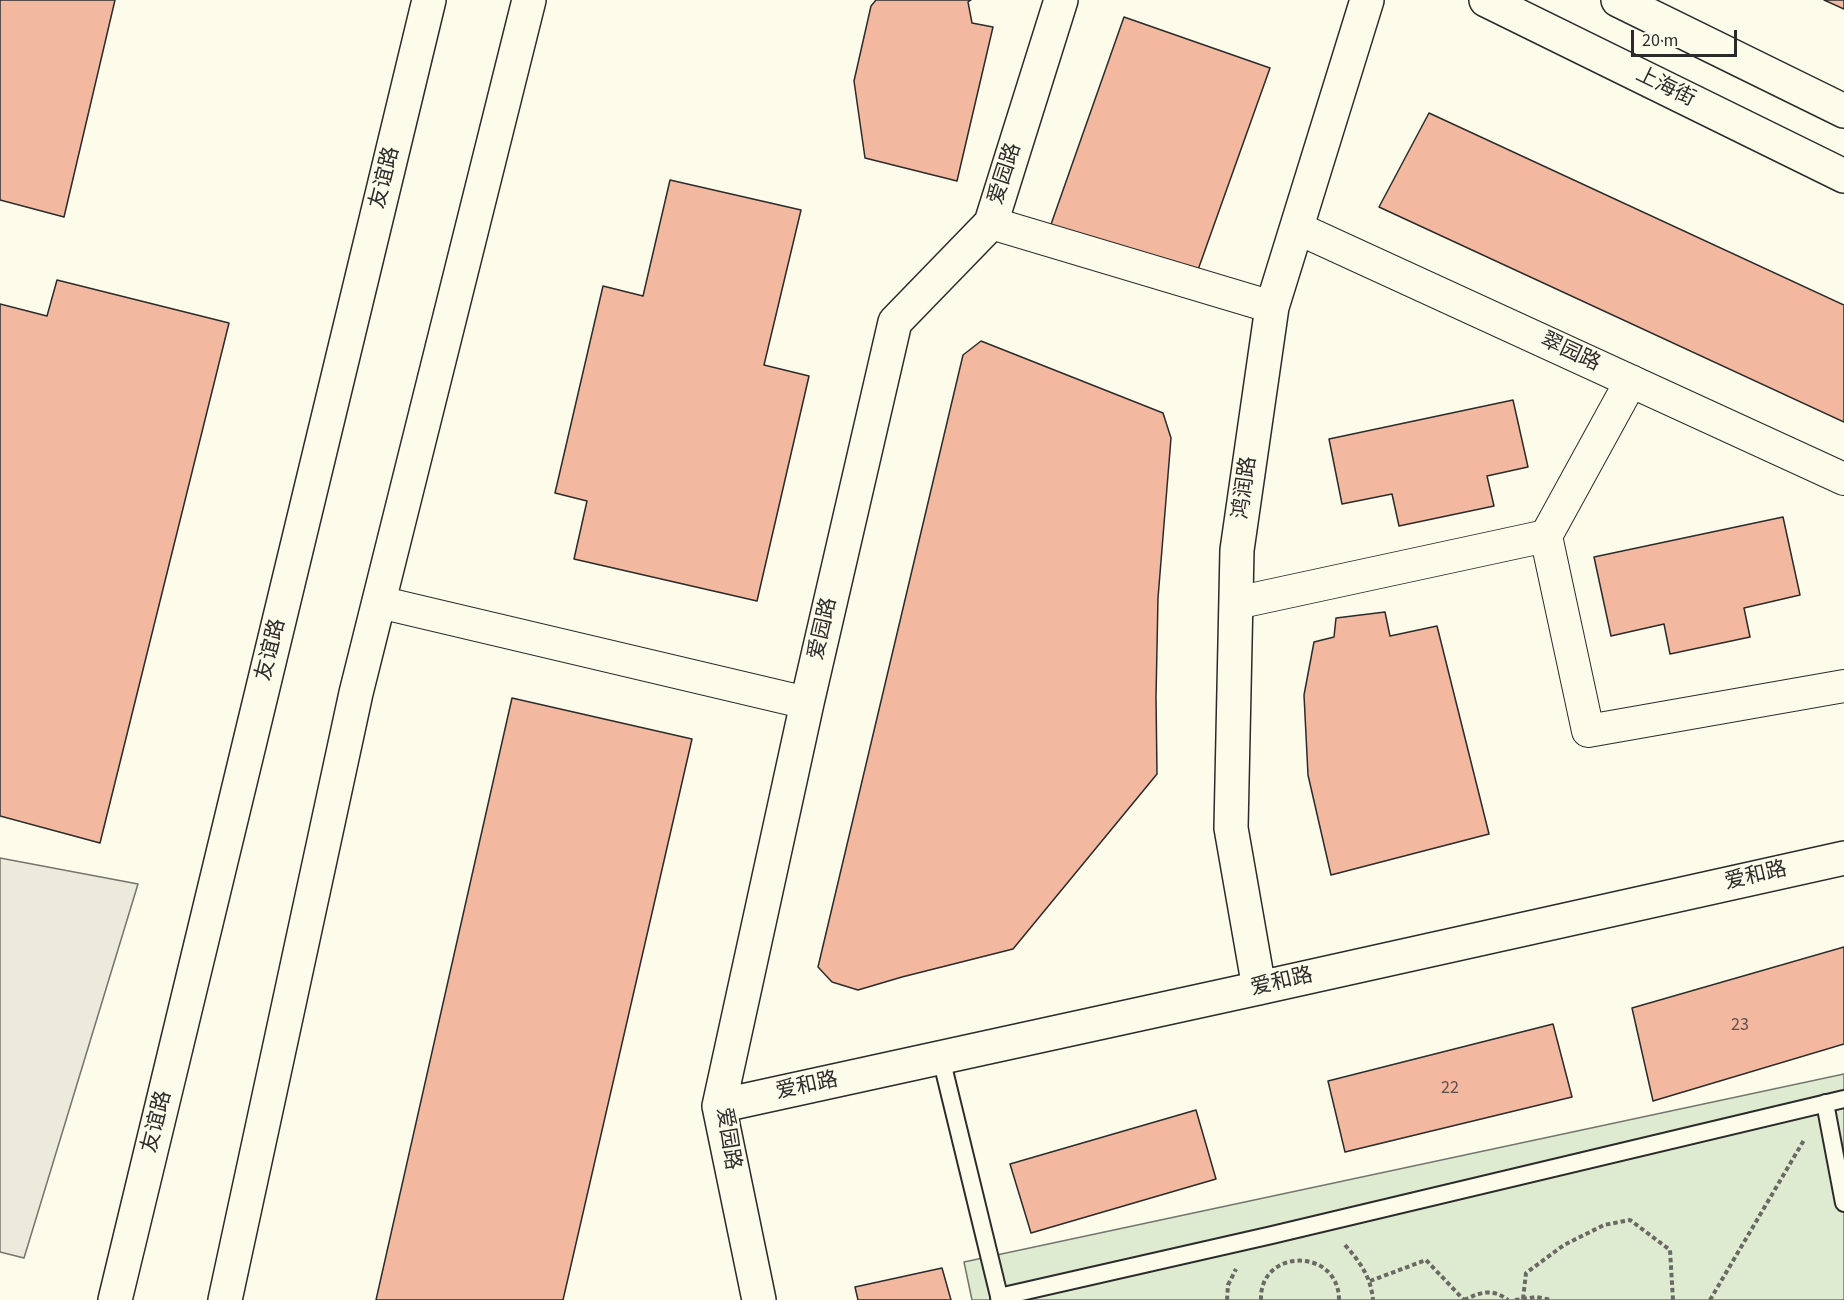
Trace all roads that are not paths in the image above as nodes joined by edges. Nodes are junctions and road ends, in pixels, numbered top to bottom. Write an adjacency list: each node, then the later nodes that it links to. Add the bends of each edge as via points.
1 (429, 0): 27 (main road, 友谊路)
2 (529, 0): 15 (main road)
3 (1061, 0): 9 (main road, 爱园路)
4 (1367, 0): 10 (main road, 鸿润路)
5 (1486, 0): 8 (main road, 上海街)
6 (1618, 0): 7 (main road)
7 (1844, 111)
8 (1844, 176)
9 (990, 223): 11 (street); 18 (main road, 爱园路, via 895,322)
10 (1297, 228): 11 (main road, 鸿润路); 12 (street, 翠园路)
11 (1272, 307): 16 (main road, 鸿润路, via 1237,550)
12 (1631, 381): 13 (street, 翠园路); 14 (street)
13 (1844, 479)
14 (1546, 536): 16 (street); 17 (street, via 1588,731)
15 (379, 602): 18 (street); 28 (main road)
16 (1236, 603): 20 (main road, 鸿润路, via 1231,828)
17 (1844, 686)
18 (807, 703): 24 (main road, 爱园路)
19 (1844, 858): 20 (main road, 爱和路)
20 (1259, 988): 21 (main road, 爱和路)
21 (941, 1058): 24 (main road, 爱和路); 26 (lane)
22 (1844, 1099): 23 (lane)
23 (1825, 1103): 25 (lane); 26 (lane)
24 (719, 1106): 29 (main road, 爱园路)
25 (1844, 1203)
26 (999, 1299)
27 (115, 1300)
28 (225, 1300)
29 (759, 1300)

